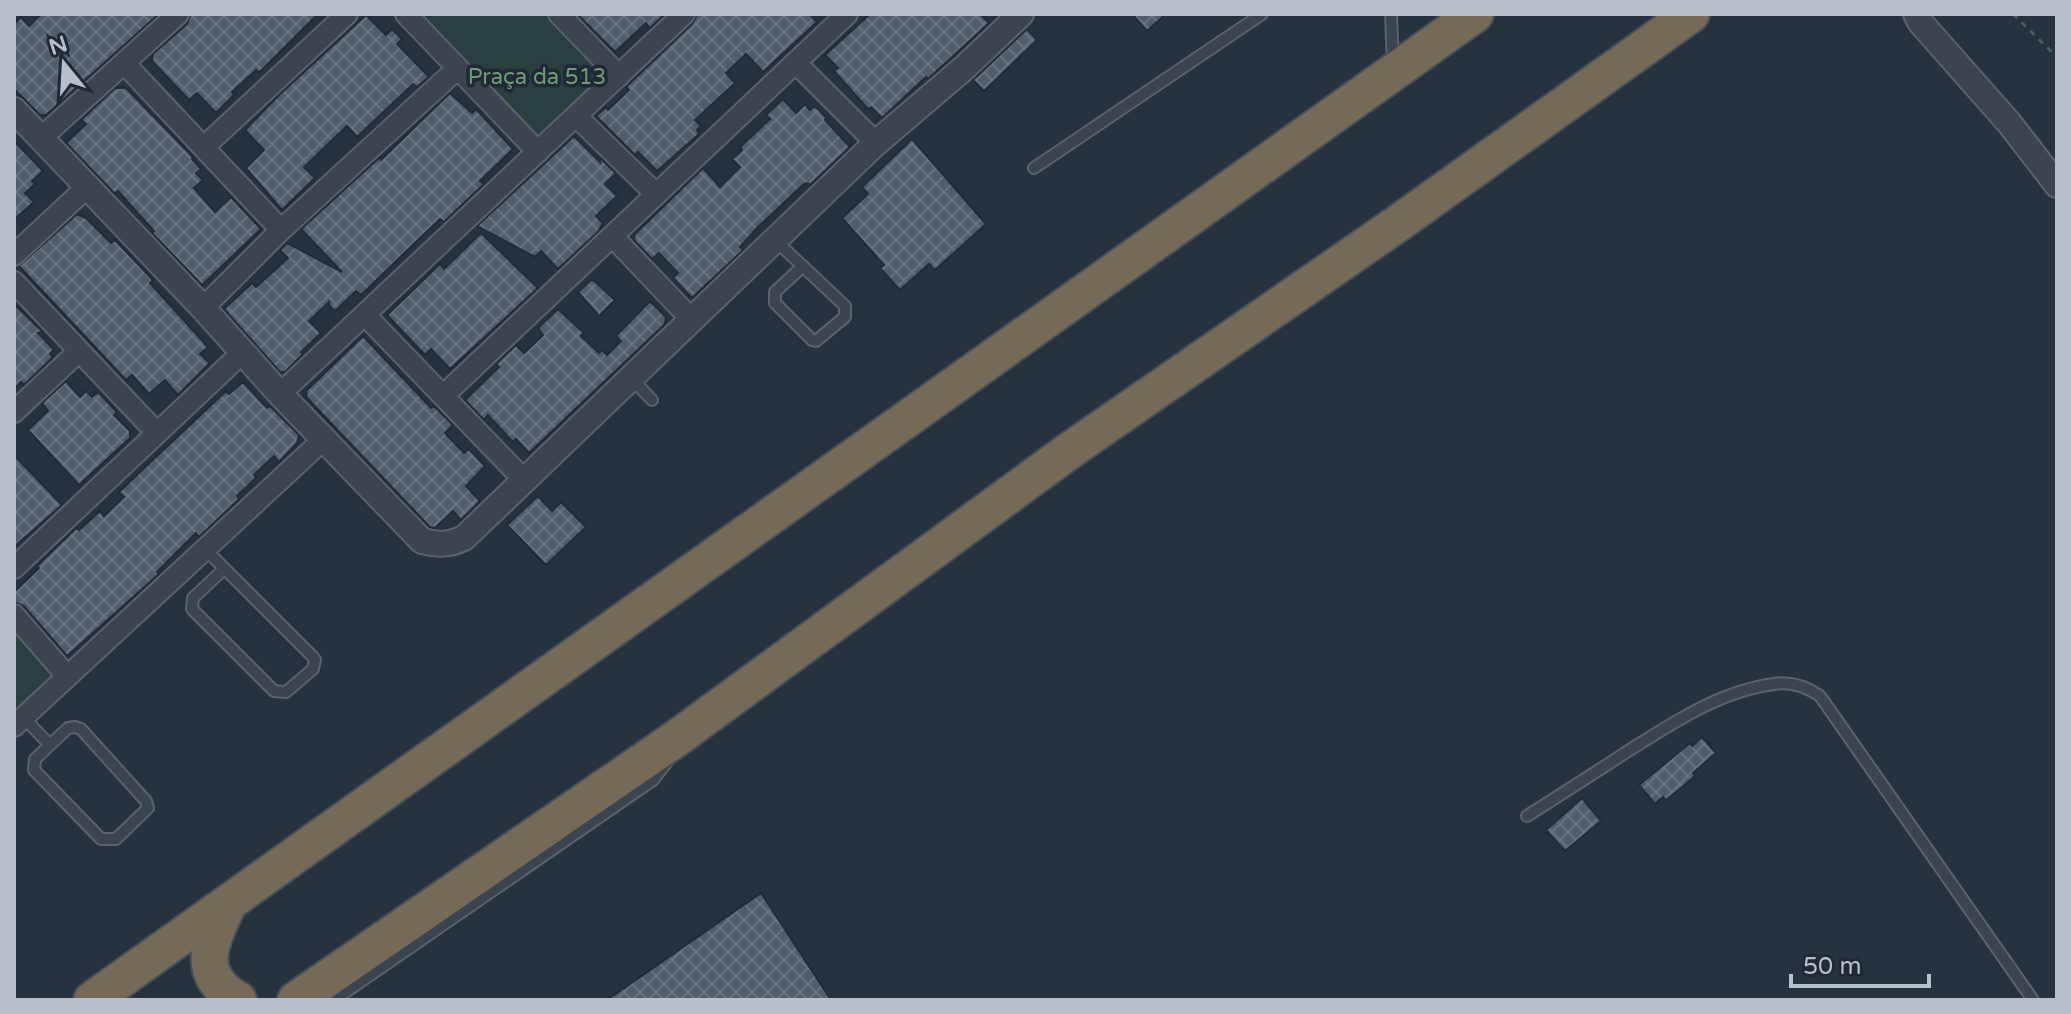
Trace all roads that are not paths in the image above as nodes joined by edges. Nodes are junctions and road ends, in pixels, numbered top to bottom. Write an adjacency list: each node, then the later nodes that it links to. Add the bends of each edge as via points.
1 (178, 14): 13 (street)
2 (347, 14): 22 (street)
3 (406, 14): 15 (street)
4 (559, 14): 17 (street)
5 (684, 14): 17 (street)
6 (1021, 14): 21 (street)
7 (1262, 14): 24 (lane)
8 (1391, 14): 16 (lane)
9 (1475, 14): 16 (highway)
10 (1691, 14): 53 (highway, via 1069,451)
11 (843, 15): 14 (street)
12 (1914, 17): 25 (street)
13 (125, 64): 20 (street); 22 (street)
14 (797, 64): 21 (street); 27 (street)
15 (458, 68): 23 (street); 28 (street)
16 (1394, 72): 56 (highway)
17 (619, 76): 19 (street)
18 (14, 110): 20 (street)
19 (576, 116): 23 (street); 27 (street)
20 (41, 138): 26 (street)
21 (876, 143): 30 (street)
22 (204, 147): 28 (street)
23 (538, 152): 35 (street)
24 (1034, 168)
25 (2057, 185)
26 (86, 188): 31 (street); 34 (street)
27 (656, 194): 29 (street)
28 (281, 230): 34 (street)
29 (613, 237): 36 (street); 41 (street)
30 (776, 240): 32 (lane); 36 (street)
31 (14, 255)
32 (803, 266): 32 (lane, via 773,297 816,341 845,317 845,306)
33 (14, 282): 37 (street)
34 (203, 308): 38 (street)
35 (365, 315): 40 (street); 41 (street)
36 (693, 321): 39 (street)
37 (78, 352): 43 (street); 44 (street)
38 (243, 352): 40 (street); 44 (street)
39 (632, 379): 42 (lane); 46 (street)
40 (280, 394): 45 (street)
41 (444, 395): 46 (street)
42 (652, 400)
43 (14, 412)
44 (156, 432): 48 (street)
45 (324, 439): 46 (street, via 422,541 438,545 464,538); 47 (street)
46 (525, 481)
47 (205, 549): 49 (lane); 51 (street)
48 (14, 568)
49 (224, 569): 49 (lane, via 193,598 192,609 274,691 286,692 313,669 315,660)
50 (14, 615): 51 (street)
51 (67, 676): 52 (street)
52 (18, 722): 54 (lane)
53 (677, 738): 57 (highway); 60 (lane, via 653,780)
54 (50, 745): 54 (lane, via 68,728 81,729 148,808 116,839 101,839 34,770 35,759)
55 (1527, 816): 61 (lane, via 1712,703 1777,683 1809,688 1820,696)
56 (228, 904): 58 (highway); 59 (highway, via 209,958 216,983)
57 (293, 999)
58 (92, 1000)
59 (238, 1000)
60 (334, 1000)
61 (2033, 1000)

